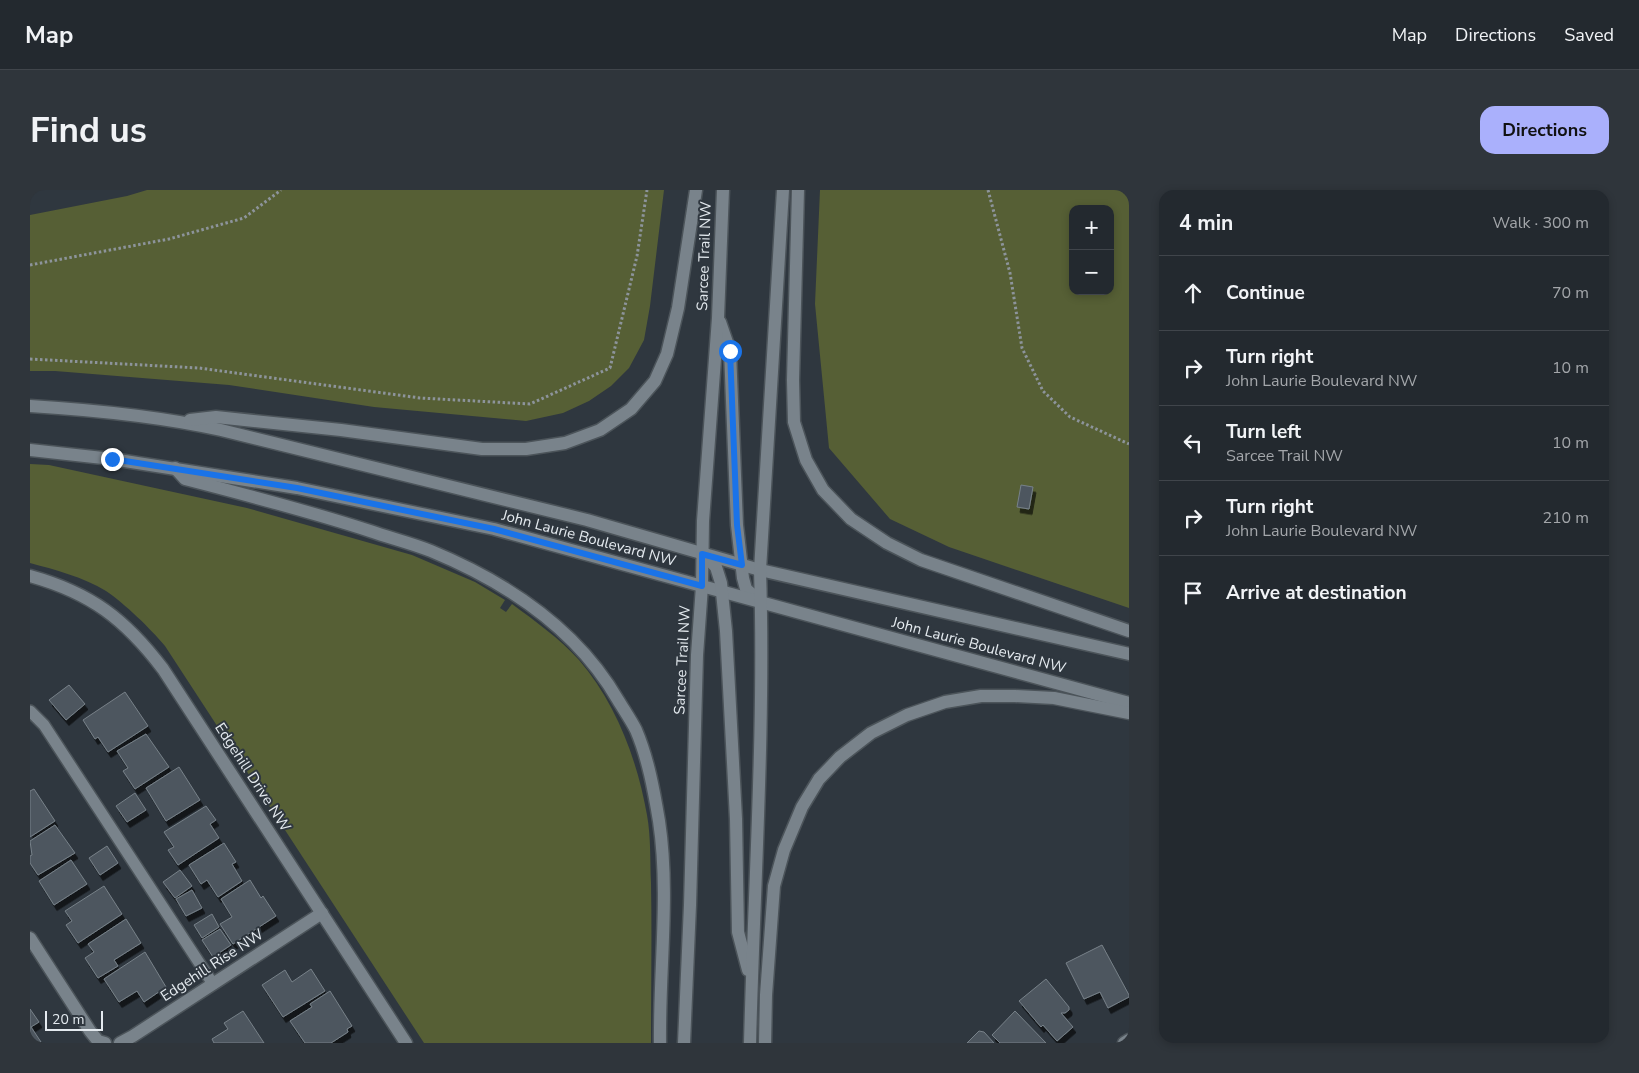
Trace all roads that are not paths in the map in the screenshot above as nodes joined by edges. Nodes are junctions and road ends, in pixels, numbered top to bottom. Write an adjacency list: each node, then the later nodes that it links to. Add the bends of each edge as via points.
1 (696, 190): 7 (main road, via 678,308 667,354 655,381 631,409 600,430 565,443 526,449 482,449 216,417)
2 (723, 190): 5 (main road, Sarcee Trail NW)
3 (784, 190): 12 (main road)
4 (798, 190): 17 (main road, via 794,422 806,460 823,490 851,519 886,543 921,560)
5 (718, 318): 10 (main road, Sarcee Trail NW); 11 (main road, via 730,351 737,525)
6 (30, 406): 7 (main road, John Laurie Boulevard NW)
7 (179, 421): 10 (main road, John Laurie Boulevard NW, via 540,508)
8 (30, 450): 9 (main road, John Laurie Boulevard NW)
9 (175, 468): 14 (main road, John Laurie Boulevard NW, via 297,488 494,529); 30 (main road, via 185,479 312,512 431,551 495,582 539,611 584,652 611,687 636,730 659,822 664,881)
10 (702, 554): 11 (main road, John Laurie Boulevard NW); 14 (main road, Sarcee Trail NW); 15 (main road, via 716,567)
11 (742, 565): 12 (main road, John Laurie Boulevard NW); 16 (main road, via 746,589)
12 (760, 570): 16 (main road); 18 (main road, John Laurie Boulevard NW)
13 (30, 576): 22 (main road, Edgehill Drive NW, via 78,593 105,609 148,649)
14 (702, 586): 15 (main road, John Laurie Boulevard NW); 31 (main road, Sarcee Trail NW)
15 (722, 592): 16 (main road, John Laurie Boulevard NW); 24 (main road, via 736,819 738,932)
16 (761, 603): 19 (main road, John Laurie Boulevard NW); 24 (main road)
17 (1129, 631)
18 (1129, 654)
19 (1129, 703)
20 (30, 711): 25 (lane, via 44,725)
21 (1129, 713): 33 (main road, via 1054,698 981,696 945,702 907,715 871,733 840,757 819,779 802,807 776,877)
22 (322, 913): 25 (main road, Edgehill Rise NW); 29 (main road, Edgehill Drive NW)
23 (30, 938): 27 (main road, via 90,1031)
24 (751, 982): 32 (main road)
25 (213, 984): 28 (main road, Edgehill Rise NW)
26 (1129, 1040): 34 (main road)
27 (104, 1043)
28 (120, 1043)
29 (406, 1043)
30 (660, 1043)
31 (684, 1043)
32 (750, 1043)
33 (765, 1043)
34 (1124, 1043)

